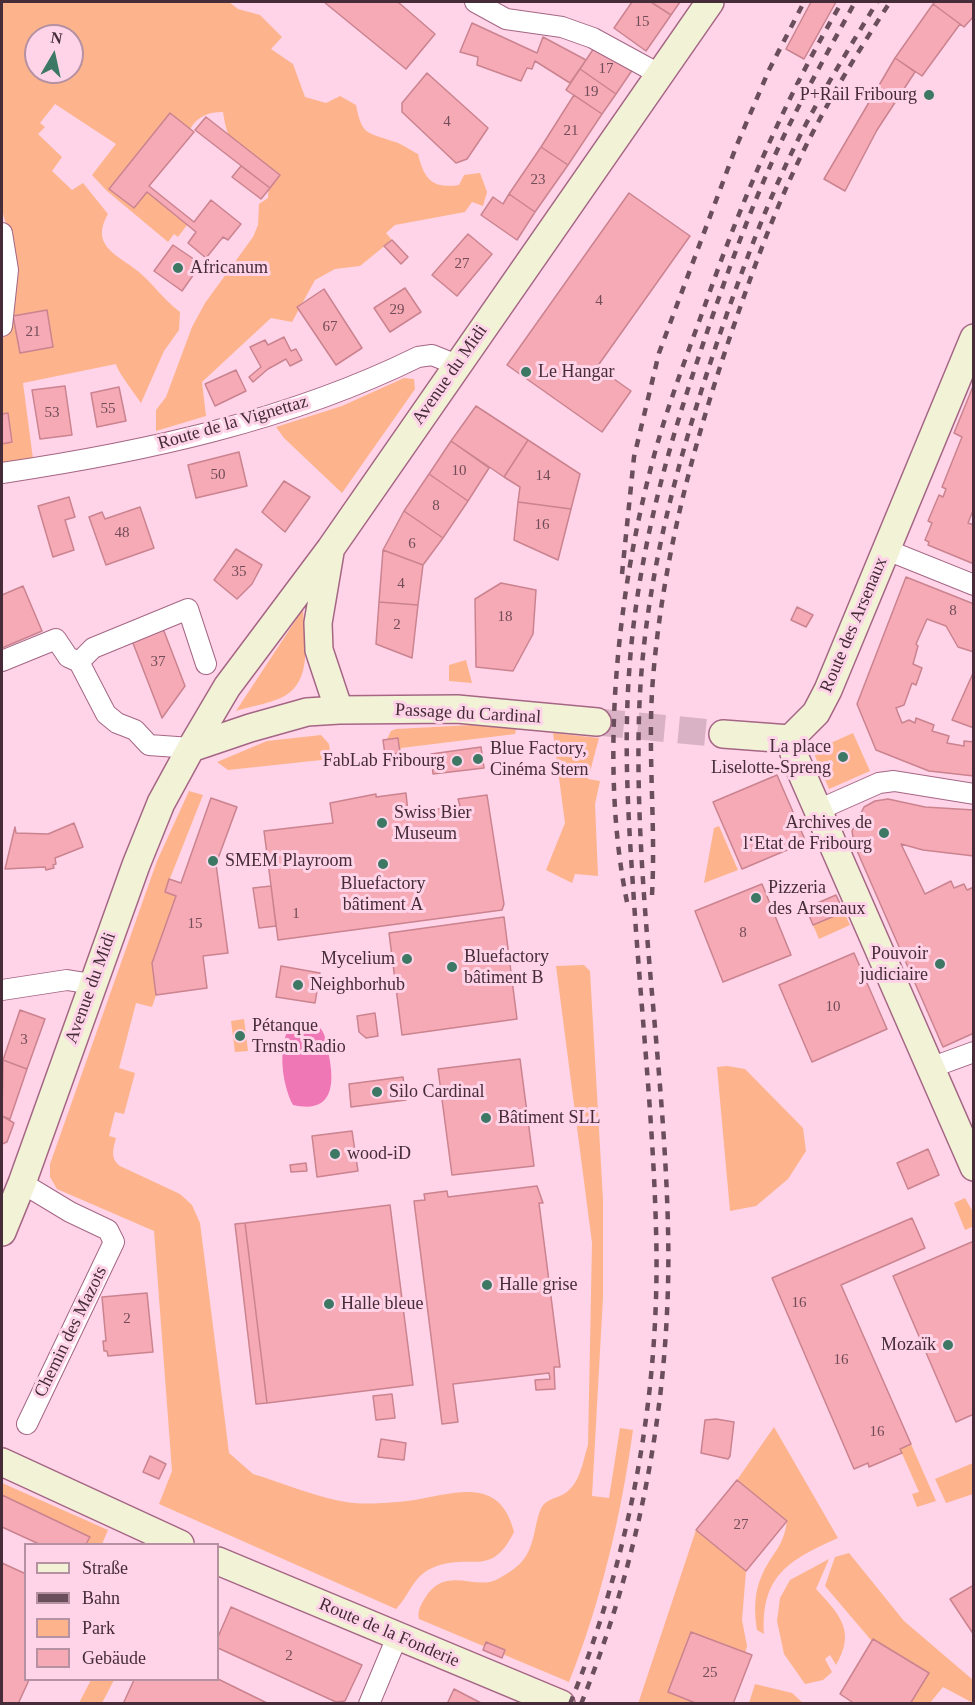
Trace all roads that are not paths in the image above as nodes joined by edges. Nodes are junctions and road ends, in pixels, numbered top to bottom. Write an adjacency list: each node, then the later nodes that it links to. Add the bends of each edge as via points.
1 (475, 2): 3 (street, via 506,19 562,27 593,38)
2 (710, 2): 3 (main road, Avenue du Midi)
3 (659, 74): 7 (main road, Avenue du Midi)
4 (2, 233): 5 (street, via 8,270)
5 (2, 326)
6 (972, 348): 10 (main road, Route des Arsenaux)
7 (457, 365): 8 (street, Route de la Vignettaz, via 432,355 418,357 335,393 142,450); 9 (main road, Avenue du Midi)
8 (2, 473)
9 (330, 548): 15 (main road, via 318,622 319,650); 19 (main road, Avenue du Midi, via 227,687)
10 (887, 550): 11 (street); 18 (main road, Route des Arsenaux, via 828,690 816,713)
11 (974, 585)
12 (2, 661): 13 (street, via 56,639 68,657)
13 (79, 662): 14 (street, via 93,648 188,609); 19 (street, via 106,714 117,723 135,730 149,745)
14 (206, 663)
15 (339, 710): 16 (main road, Passage du Cardinal, via 457,709); 19 (main road, Passage du Cardinal, via 307,712)
16 (597, 723)
17 (723, 734): 18 (main road)
18 (790, 739): 21 (main road)
19 (191, 748): 22 (main road, Avenue du Midi, via 161,803)
20 (974, 794): 21 (street, via 894,781 879,783)
21 (818, 810): 25 (main road)
22 (92, 984): 23 (street, via 67,980); 27 (main road, Avenue du Midi)
23 (2, 990)
24 (974, 1052): 25 (street)
25 (930, 1068): 26 (main road)
26 (974, 1167)
27 (22, 1183): 28 (main road, Avenue du Midi); 29 (street, Chemin des Mazots, via 108,1230 114,1242)
28 (2, 1232)
29 (27, 1424)
30 (2, 1462): 31 (main road)
31 (176, 1543)
32 (219, 1561): 33 (main road, Route de la Fonderie)
33 (397, 1637): 34 (street); 35 (main road, Route de la Fonderie)
34 (369, 1704)
35 (561, 1704)

